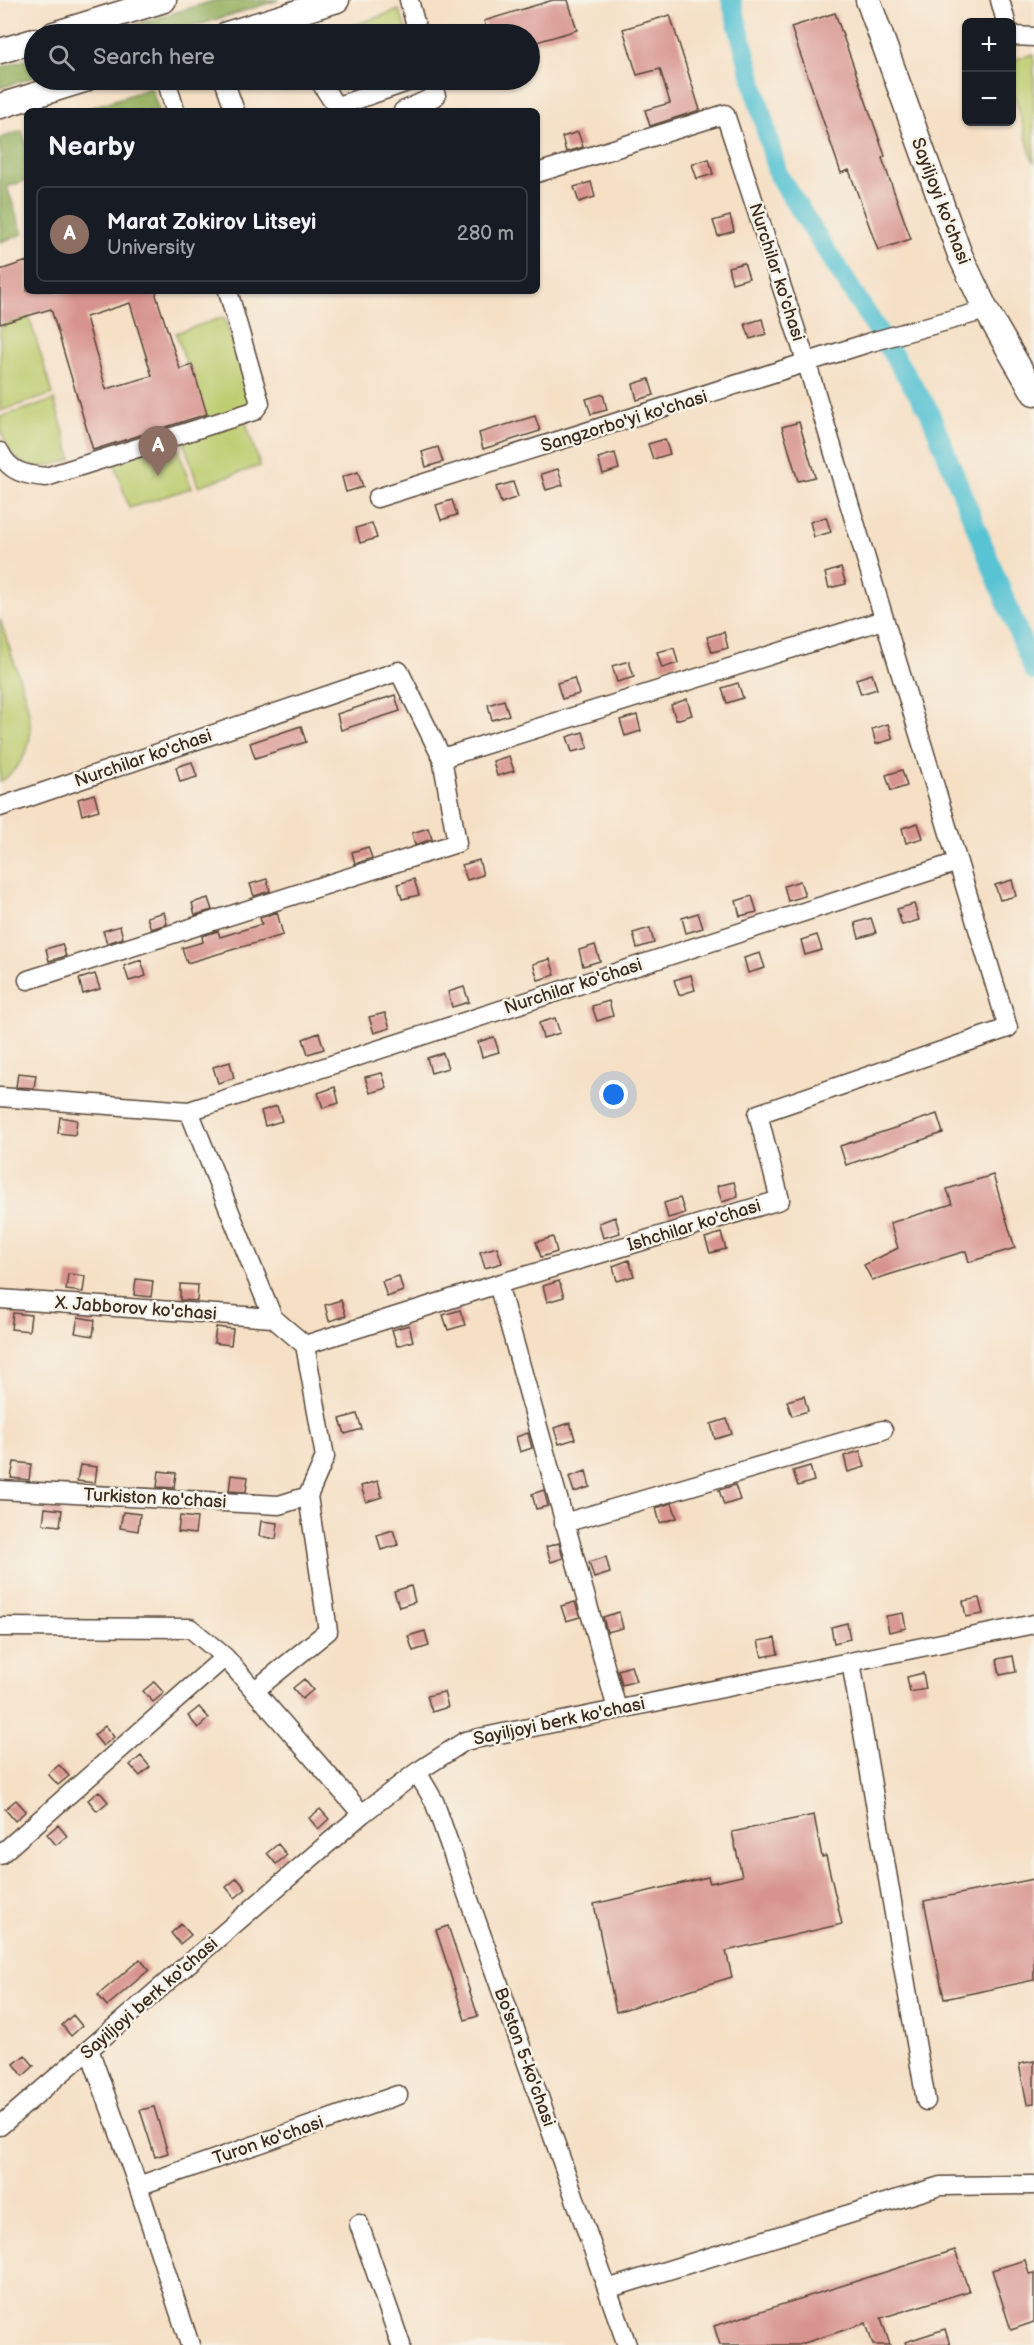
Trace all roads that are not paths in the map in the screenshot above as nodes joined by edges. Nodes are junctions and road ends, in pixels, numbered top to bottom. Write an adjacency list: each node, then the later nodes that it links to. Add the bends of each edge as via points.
1 (164, 0): 7 (main road)
2 (337, 0): 8 (main road)
3 (409, 0): 9 (street)
4 (868, 0): 28 (main road, Sayiljoyi ko'chasi, via 960,255)
5 (1000, 0): 6 (street)
6 (1005, 18)
7 (86, 24)
8 (287, 24)
9 (415, 24)
10 (1016, 36): 11 (street)
11 (1034, 37)
12 (24, 43): 13 (main road)
13 (0, 51)
14 (52, 90): 20 (main road)
15 (169, 90): 21 (street)
16 (228, 90): 22 (street)
17 (326, 90): 23 (street)
18 (387, 90): 24 (street)
19 (434, 90): 25 (street, via 436,96)
20 (0, 106)
21 (174, 108)
22 (234, 108)
23 (338, 108)
24 (342, 108)
25 (410, 108)
26 (540, 172): 29 (street, Nurchilar ko'chasi, via 725,114)
27 (229, 294): 31 (street, via 260,403 255,411 46,477 23,474 6,464)
28 (986, 310): 29 (street, Sangzorbo'yi ko'chasi); 30 (main road, Sayiljoyi ko'chasi)
29 (807, 363): 32 (street, Sangzorbo'yi ko'chasi); 33 (street, Nurchilar ko'chasi)
30 (1034, 393)
31 (0, 452)
32 (377, 498)
33 (883, 620): 34 (street); 36 (street, Nurchilar ko'chasi)
34 (442, 758): 35 (street, Nurchilar ko'chasi, via 399,671); 37 (street, Nurchilar ko'chasi, via 457,843)
35 (0, 807)
36 (958, 862): 38 (street, Nurchilar ko'chasi); 40 (street, Nurchilar ko'chasi)
37 (28, 980)
38 (1008, 1028): 41 (street, Ishchilar ko'chasi, via 758,1114 780,1200)
39 (0, 1097): 40 (street)
40 (189, 1111): 43 (street)
41 (498, 1284): 44 (street, Ishchilar ko'chasi); 48 (street)
42 (0, 1299): 43 (street, X. Jabborov ko'chasi)
43 (273, 1318): 44 (street)
44 (305, 1345): 47 (street, via 325,1457)
45 (883, 1430): 48 (street)
46 (0, 1490): 47 (street, Turkiston ko'chasi, via 279,1505)
47 (308, 1496): 53 (street, via 328,1631)
48 (564, 1523): 54 (street)
49 (1034, 1624): 52 (street, Sayiljoyi berk ko'chasi)
50 (0, 1627): 51 (street, via 190,1628)
51 (225, 1657): 53 (street); 57 (street)
52 (851, 1662): 54 (street, Sayiljoyi berk ko'chasi); 60 (street)
53 (255, 1691): 56 (street)
54 (616, 1709): 55 (street, Sayiljoyi berk ko'chasi, via 465,1741)
55 (417, 1772): 56 (street, Sayiljoyi berk ko'chasi); 65 (street, Bo'ston 5-ko'chasi, via 434,1801)
56 (362, 1814): 58 (street, Sayiljoyi berk ko'chasi)
57 (0, 1855)
58 (89, 2049): 61 (street, Sayiljoyi berk ko'chasi); 63 (street)
59 (398, 2095): 63 (street, Turon ko'chasi)
60 (926, 2101)
61 (0, 2126)
62 (1034, 2185): 65 (street, via 940,2186)
63 (138, 2186): 66 (street)
64 (359, 2224): 67 (street)
65 (607, 2289): 68 (street, Bo'ston 5-ko'chasi)
66 (190, 2345)
67 (401, 2345)
68 (627, 2345)

